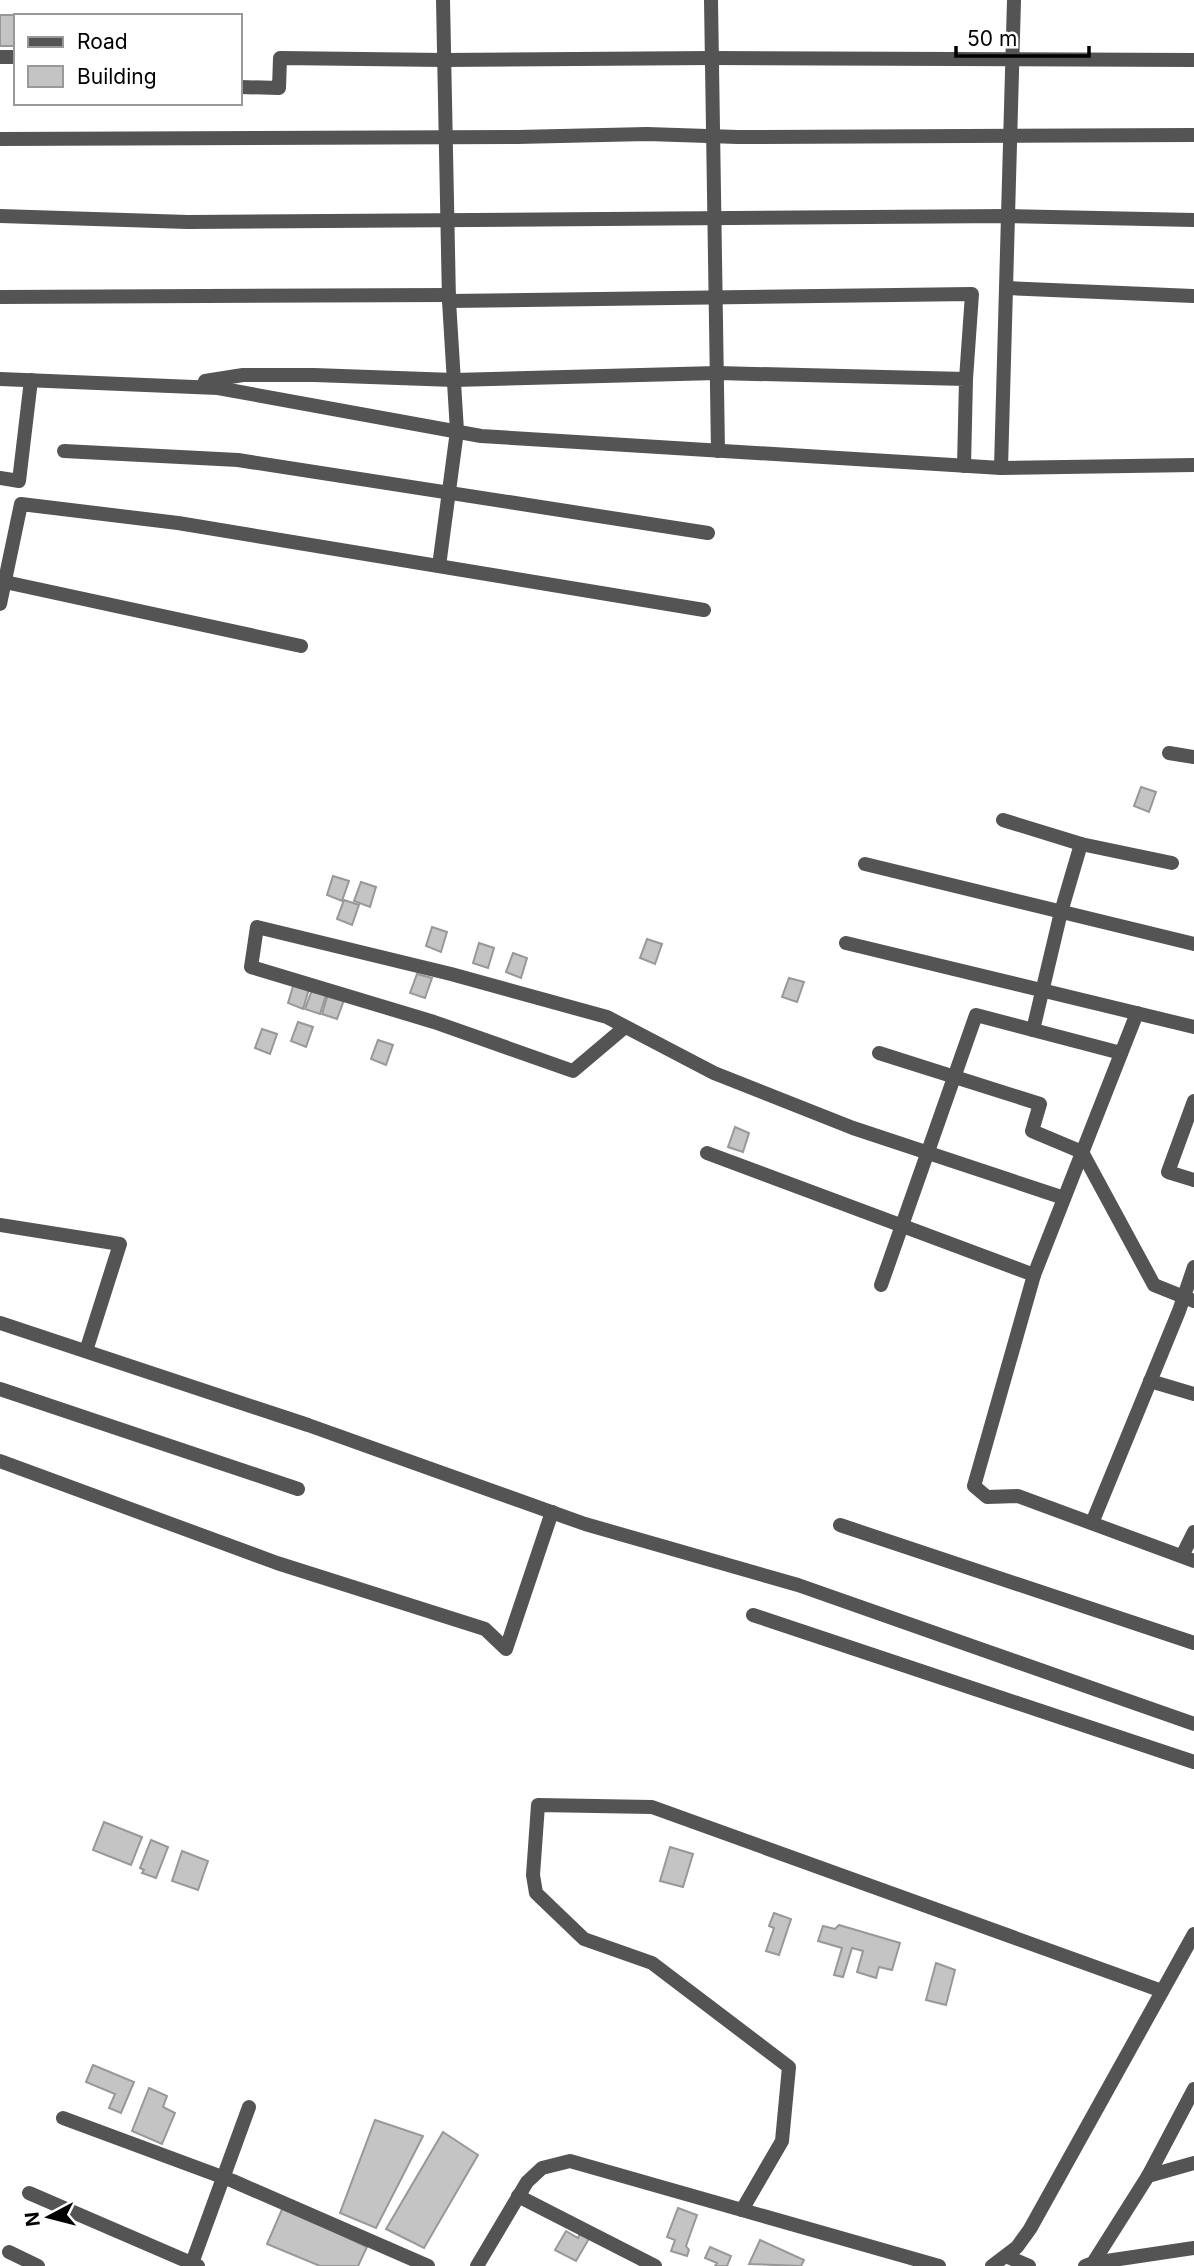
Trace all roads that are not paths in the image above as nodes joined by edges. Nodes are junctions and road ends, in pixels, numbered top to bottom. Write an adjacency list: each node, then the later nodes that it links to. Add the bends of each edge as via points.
1 (443, 0): 5 (street)
2 (711, 0): 4 (street)
3 (1014, 0): 6 (street)
4 (712, 58): 5 (street); 6 (street); 10 (street)
5 (444, 60): 8 (street, via 280,58 279,88); 12 (street)
6 (1011, 60): 7 (street); 11 (street)
7 (1194, 60)
8 (242, 87)
9 (1194, 135): 11 (street)
10 (713, 136): 11 (street); 12 (street); 16 (street)
11 (1011, 136): 15 (street)
12 (446, 137): 13 (street); 17 (street)
13 (0, 139)
14 (0, 216): 17 (street, via 188,222)
15 (1009, 216): 16 (street); 18 (street); 19 (street)
16 (714, 217): 17 (street); 20 (street)
17 (447, 220): 23 (street)
18 (1194, 220)
19 (1006, 288): 21 (street); 35 (street)
20 (716, 296): 23 (street); 24 (street); 26 (street, via 972,294)
21 (1193, 296)
22 (0, 297): 23 (street)
23 (449, 298): 28 (street)
24 (717, 373): 26 (street); 28 (street); 32 (street)
25 (0, 379): 27 (street)
26 (966, 379): 33 (street)
27 (31, 380): 29 (street); 36 (street, via 19,481)
28 (454, 380): 29 (street, via 243,375); 30 (street)
29 (178, 386): 30 (street, via 218,388)
30 (457, 431): 32 (street); 37 (street)
31 (64, 451): 37 (street, via 238,460)
32 (718, 451): 33 (street)
33 (964, 466): 35 (street)
34 (1194, 466): 35 (street)
35 (1001, 468)
36 (0, 478)
37 (449, 494): 38 (street); 39 (street)
38 (708, 533)
39 (439, 566): 40 (street, via 178,523 21,504); 42 (street)
40 (5, 582): 41 (street); 43 (street)
41 (0, 604)
42 (704, 610)
43 (301, 646)
44 (1169, 753): 45 (street)
45 (1194, 757)
46 (1003, 820): 47 (street)
47 (1081, 844): 48 (street); 50 (street)
48 (1172, 863)
49 (864, 864): 50 (street)
50 (1061, 912): 52 (street); 53 (street)
51 (846, 943): 53 (street)
52 (1194, 944)
53 (1042, 990): 54 (street); 57 (street)
54 (1137, 1013): 56 (street); 59 (street)
55 (625, 1027): 55 (street, via 607,1017 438,971 257,927 251,967 434,1022 573,1071); 64 (street, via 714,1073)
56 (1194, 1027)
57 (1033, 1030): 59 (street); 60 (street, via 976,1015)
58 (879, 1053): 60 (street)
59 (1121, 1053): 62 (street)
60 (955, 1078): 62 (street, via 1040,1104 1032,1131); 64 (street)
61 (1193, 1108): 65 (street, via 1168,1172)
62 (1082, 1152): 66 (street); 72 (street, via 1154,1285)
63 (707, 1153): 68 (street)
64 (928, 1153): 66 (street); 68 (street)
65 (1194, 1180)
66 (1064, 1198): 70 (street)
67 (0, 1225): 74 (street, via 120,1244)
68 (902, 1226): 70 (street); 71 (street)
69 (1194, 1267): 72 (street)
70 (1034, 1275): 81 (street, via 974,1486 987,1497 1018,1496)
71 (881, 1285)
72 (1189, 1299): 75 (street)
73 (0, 1323): 74 (street)
74 (86, 1351): 80 (street)
75 (1150, 1381): 77 (street); 81 (street)
76 (0, 1389): 79 (street)
77 (1194, 1394)
78 (0, 1461): 80 (street, via 277,1563 485,1629 506,1649)
79 (298, 1489)
80 (552, 1512): 87 (street, via 799,1585)
81 (1092, 1523): 84 (street)
82 (840, 1525): 86 (street)
83 (1194, 1531): 84 (street)
84 (1188, 1558)
85 (753, 1615): 88 (street)
86 (1194, 1643)
87 (1194, 1724)
88 (1194, 1762)
89 (1194, 1934): 90 (street)
90 (1162, 1991): 99 (street, via 652,1807 538,1805 536,1894 584,1939 652,1963 789,2067 782,2141); 102 (street, via 1030,2229)
91 (1193, 2092): 95 (street)
92 (249, 2107): 96 (street)
93 (63, 2118): 96 (street)
94 (1194, 2163): 95 (street)
95 (1148, 2176): 104 (street)
96 (224, 2177): 103 (street); 106 (street)
97 (29, 2193): 103 (street)
98 (518, 2196): 99 (street, via 541,2168 570,2161); 107 (street); 108 (street)
99 (742, 2210): 109 (street)
100 (1194, 2248): 104 (street)
101 (9, 2252): 105 (street)
102 (1006, 2256): 110 (street); 111 (street)
103 (195, 2265)
104 (1089, 2265)
105 (38, 2266)
106 (428, 2266)
107 (477, 2266)
108 (655, 2266)
109 (939, 2266)
110 (992, 2266)
111 (1029, 2266)

